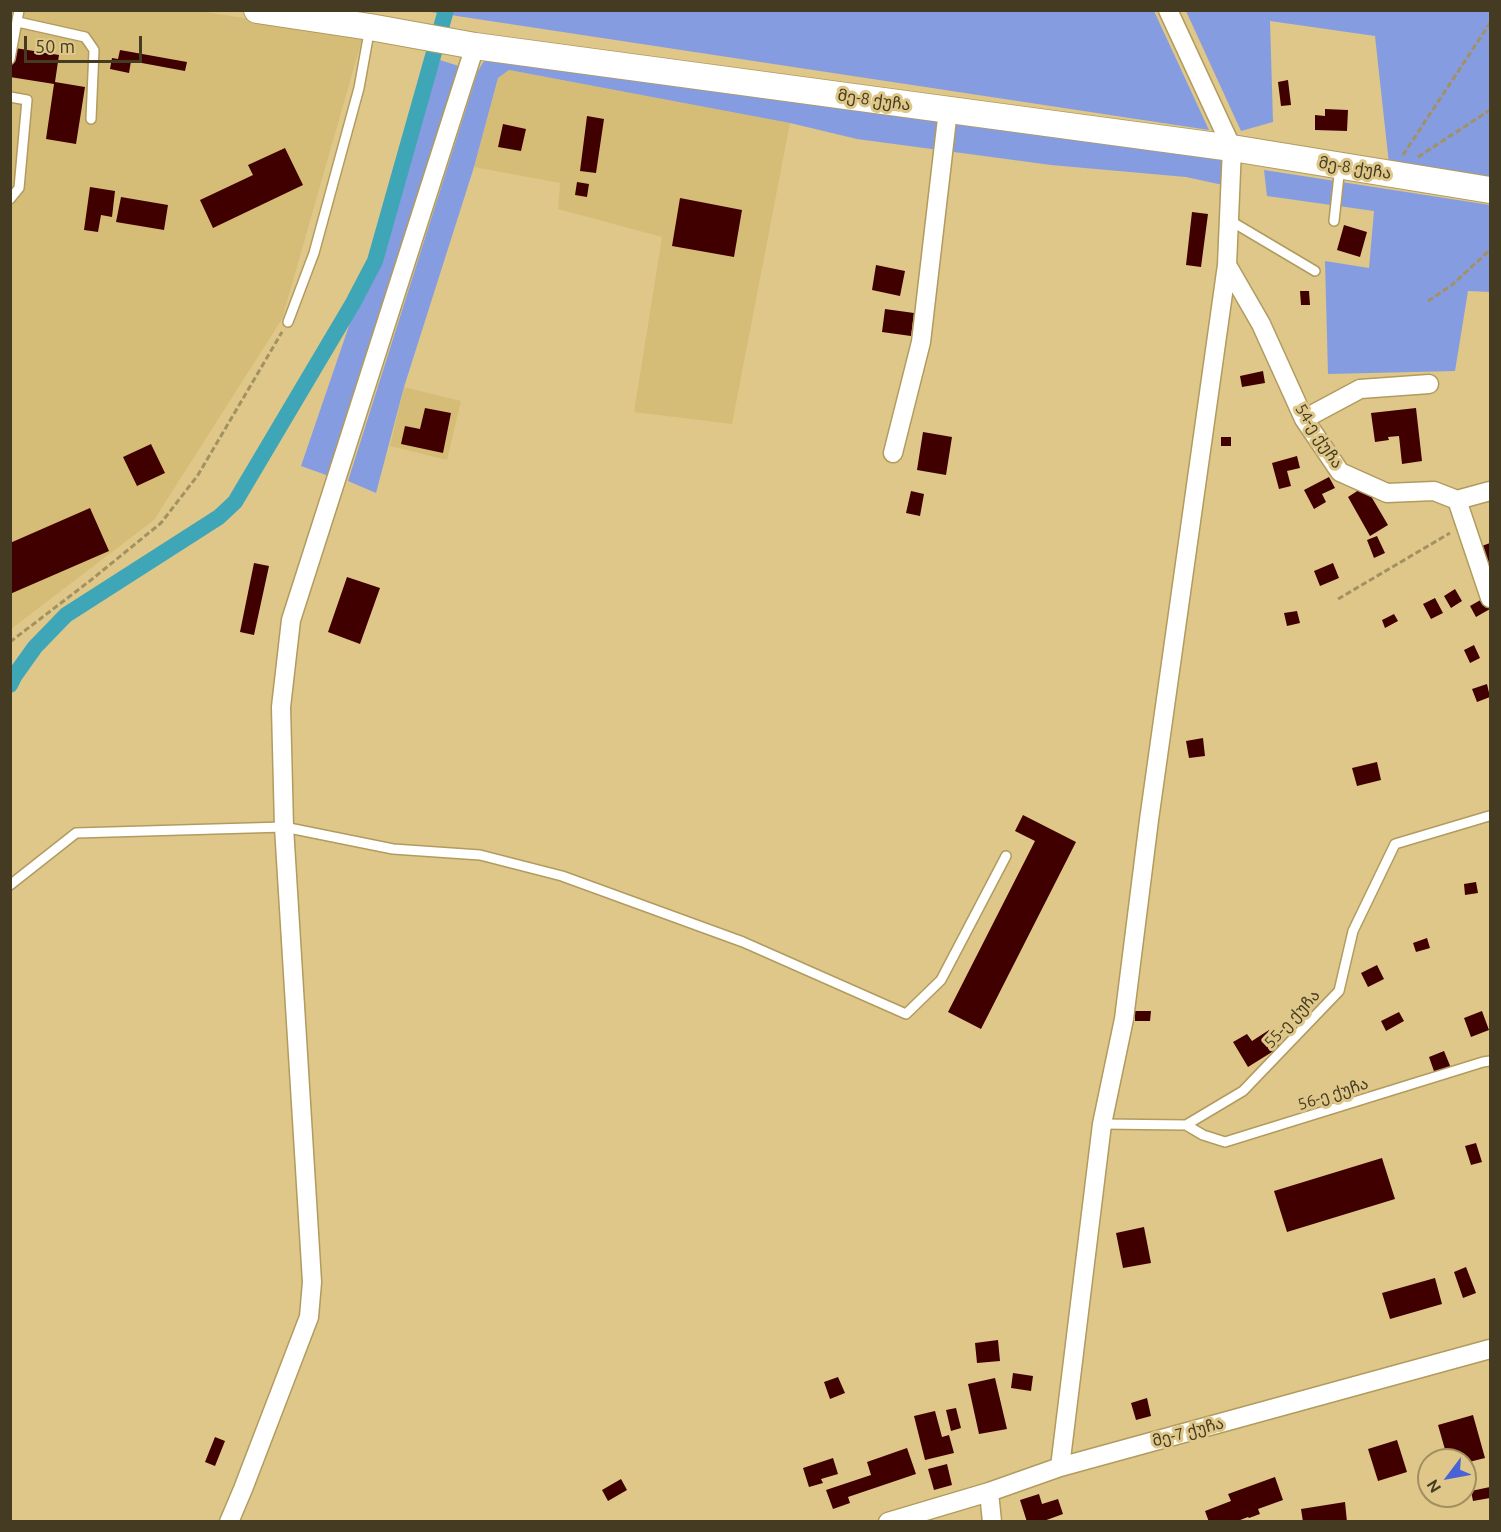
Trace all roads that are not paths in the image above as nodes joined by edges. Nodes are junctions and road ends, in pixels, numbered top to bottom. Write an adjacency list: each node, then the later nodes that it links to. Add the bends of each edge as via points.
1 (19, 10): 5 (lane)
2 (257, 10): 4 (street, მე-8 ქუჩა)
3 (1168, 10): 11 (street)
4 (372, 19): 6 (street, მე-8 ქუჩა); 19 (lane, via 359,88 314,253)
5 (18, 22): 7 (lane); 10 (lane, via 85,37 94,50)
6 (475, 45): 9 (street, მე-8 ქუჩა); 27 (street, via 291,620 281,707)
7 (10, 59)
8 (10, 97): 14 (lane, via 27,100 19,188)
9 (948, 110): 11 (street, მე-8 ქუჩა); 22 (street, via 921,342)
10 (91, 119)
11 (1232, 148): 12 (street, მე-8 ქუჩა); 15 (street)
12 (1340, 165): 13 (street, მე-8 ქუჩა); 16 (lane)
13 (1491, 190)
14 (10, 199)
15 (1228, 220): 17 (street); 18 (lane)
16 (1334, 221)
17 (1227, 265): 21 (street, 54-ე ქუჩა, via 1261,324); 31 (street, via 1124,1019)
18 (1315, 271)
19 (288, 322)
20 (1429, 384): 21 (street, via 1360,389)
21 (1304, 419): 24 (street, 54-ე ქუჩა, via 1340,472 1388,493 1434,491)
22 (893, 453)
23 (1491, 491): 24 (street)
24 (1457, 500): 25 (street)
25 (1491, 598)
26 (1489, 816): 32 (lane, 55-ე ქუჩა, via 1395,844 1353,931 1340,991 1243,1091)
27 (284, 827): 28 (lane, via 393,849 480,855 562,876 743,942 906,1014 941,980); 29 (lane, via 76,833); 36 (street, via 312,1282 309,1317)
28 (1006, 856)
29 (10, 885)
30 (1491, 1061): 32 (lane, 56-ე ქუჩა, via 1225,1142)
31 (1102, 1124): 32 (lane); 34 (street)
32 (1186, 1125)
33 (1491, 1349): 34 (street, მე-7 ქუჩა)
34 (1060, 1467): 35 (street, მე-7 ქუჩა)
35 (989, 1492): 37 (street, მე-7 ქუჩა); 38 (street)
36 (229, 1521)
37 (888, 1521)
38 (992, 1521)

